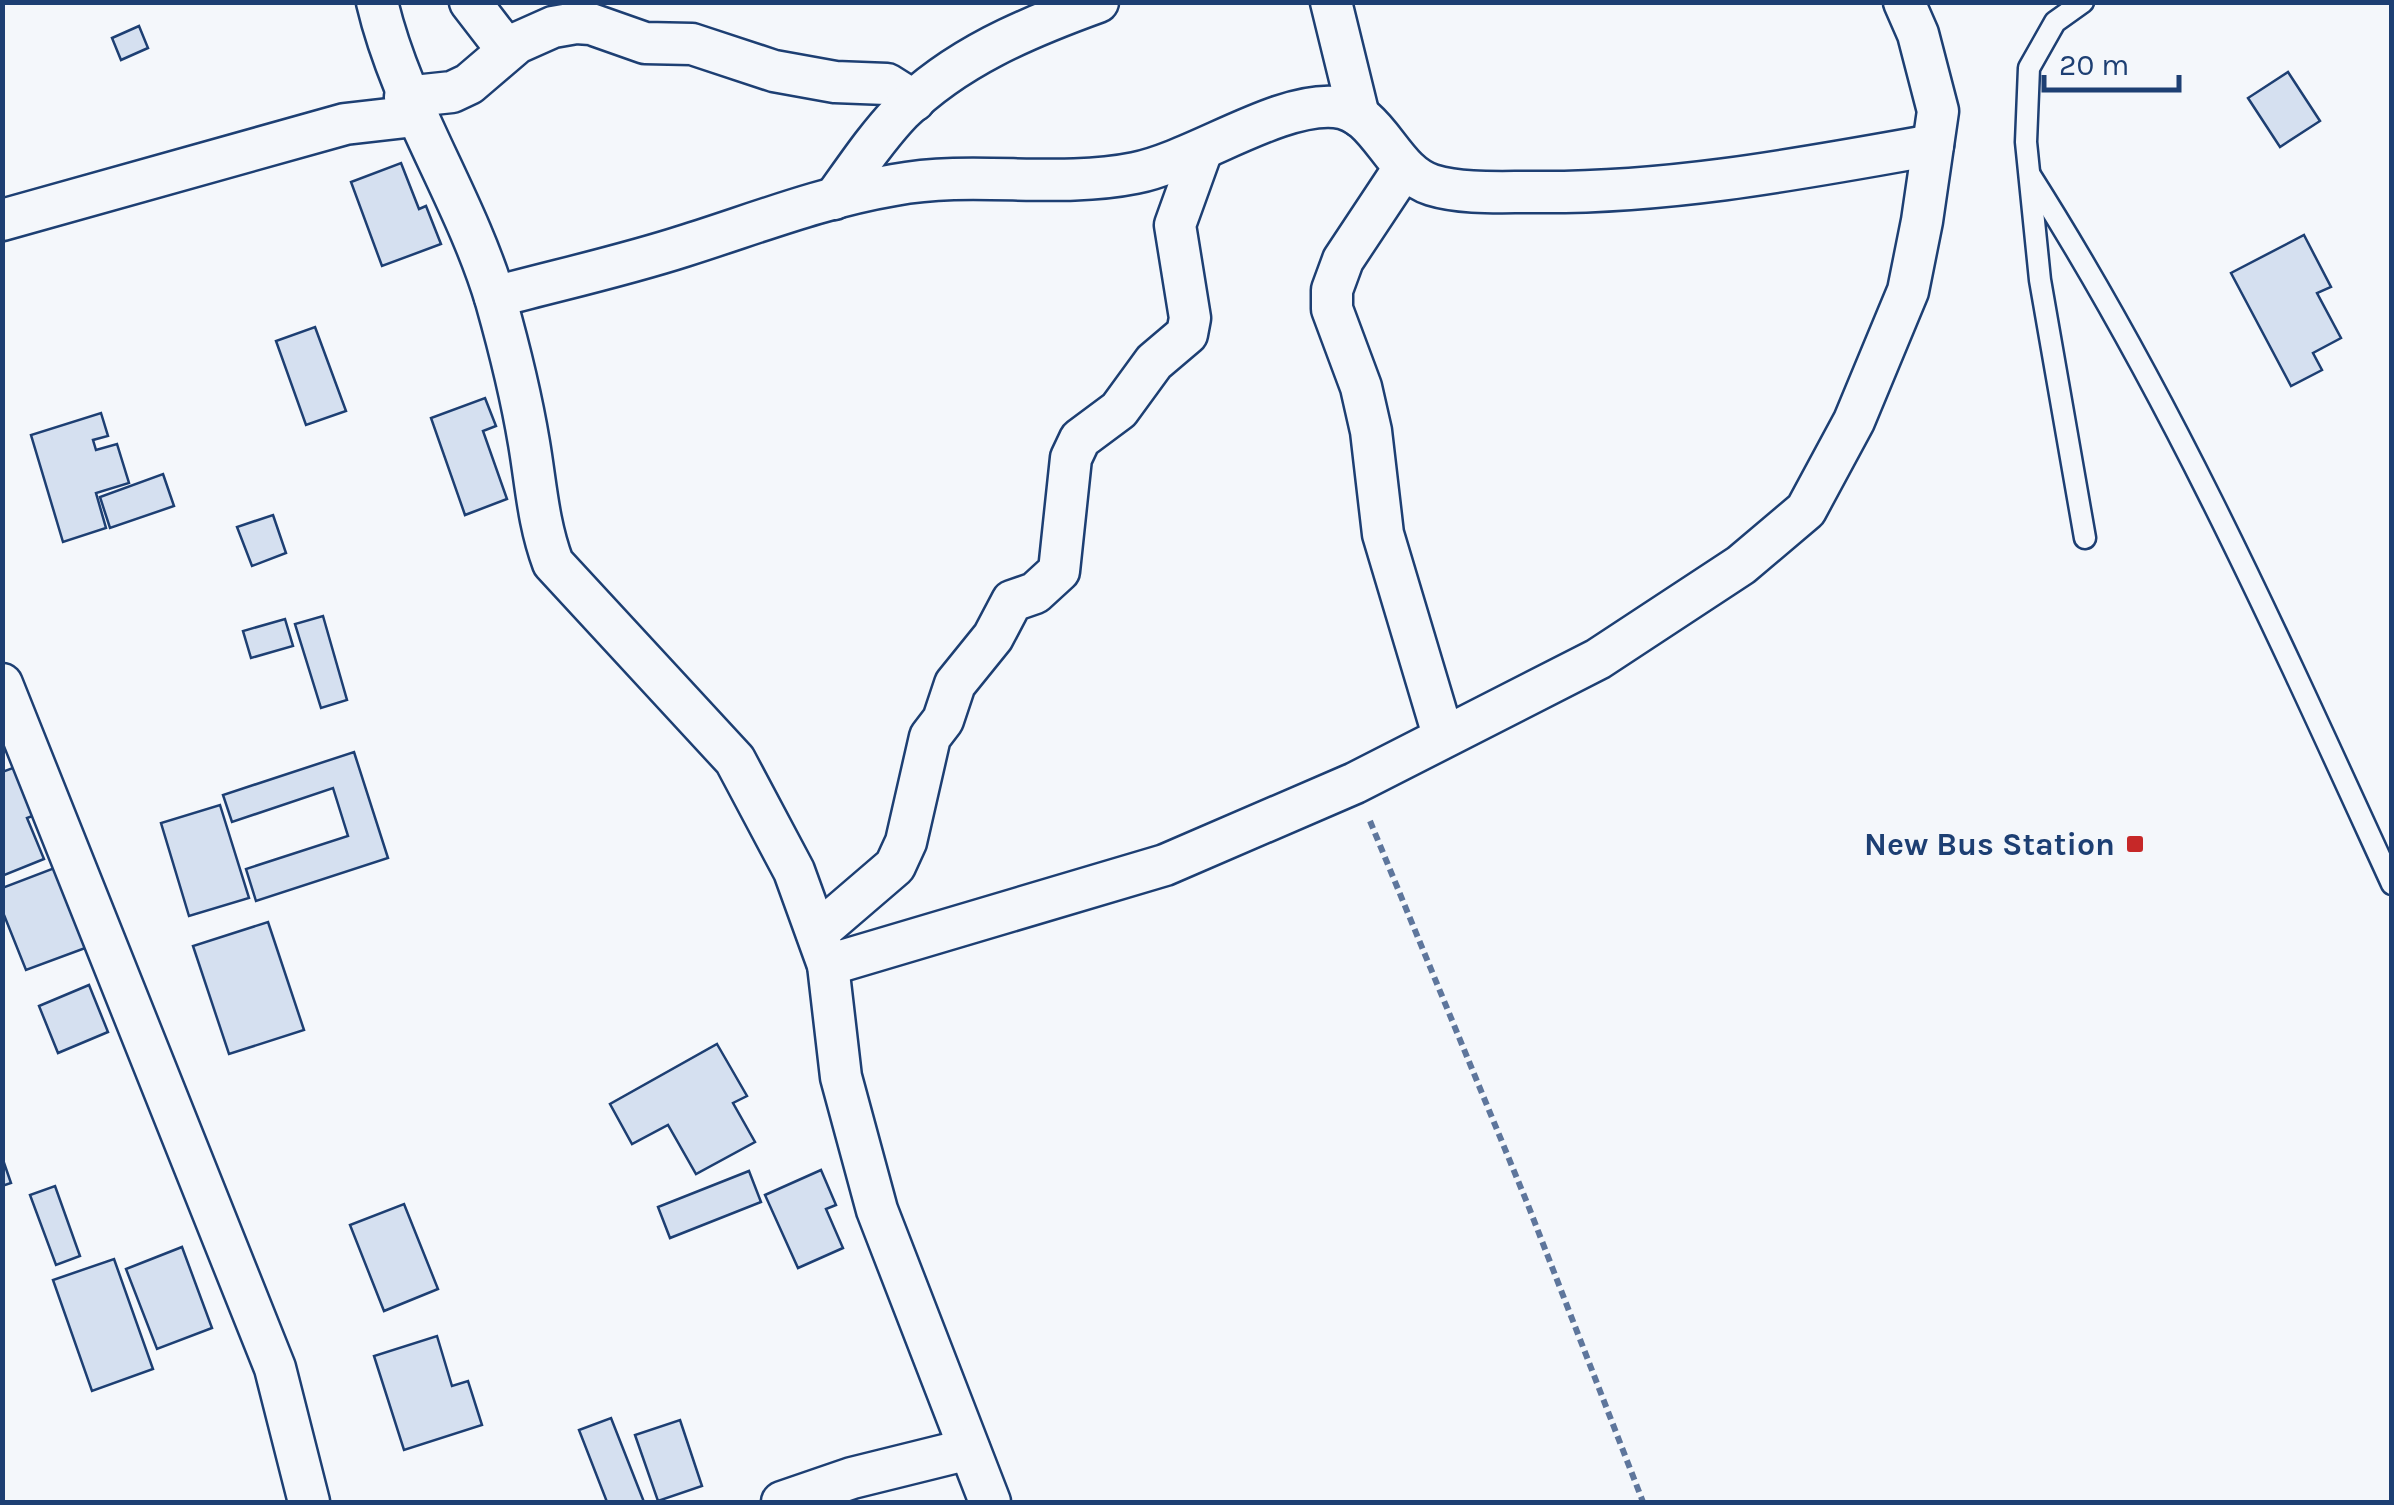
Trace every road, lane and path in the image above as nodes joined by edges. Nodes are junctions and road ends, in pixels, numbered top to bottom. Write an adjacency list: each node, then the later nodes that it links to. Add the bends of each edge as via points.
1 (377, 2): 9 (street)
2 (470, 2): 7 (street)
3 (1098, 2): 8 (street, via 998,42)
4 (1330, 2): 10 (street)
5 (1904, 2): 11 (street, via 1938,111)
6 (2083, 2): 14 (lane, via 2056,22 2029,68)
7 (507, 50): 8 (street, via 552,27 591,24 645,43 692,44 774,71 886,84); 9 (street, via 469,84)
8 (914, 101): 15 (street)
9 (410, 106): 16 (street); 17 (street, via 452,185)
10 (1359, 116): 12 (street, via 1336,107 1294,112); 13 (street)
11 (1934, 146): 13 (street, via 1711,184 1592,193 1432,186); 20 (street, via 1908,291 1854,421 1806,510 1741,565 1598,659)
12 (1202, 150): 15 (street, via 1136,173 1046,181 965,178); 23 (street, via 1175,225 1188,334 1154,362 1118,410 1080,438 1071,458 1059,571 1035,593 1012,601 954,684 927,745 895,866)
13 (1402, 171): 20 (street, via 1343,260 1332,308 1361,387 1383,534)
14 (2030, 175): 18 (lane, via 2040,280); 22 (lane, via 2102,288 2182,436)
15 (834, 199): 17 (street)
16 (2, 220)
17 (494, 297): 23 (street, via 553,563 735,760 794,872)
18 (2085, 538)
19 (2, 684): 25 (street, via 275,1368)
20 (1443, 735): 21 (street)
21 (1354, 783): 23 (street, via 1165,865); 28 (path)
22 (2392, 884)
23 (823, 949): 24 (street, via 841,1077 877,1210)
24 (969, 1449): 26 (street); 27 (street)
25 (309, 1502)
26 (782, 1502)
27 (990, 1502)
28 (1643, 1502)

